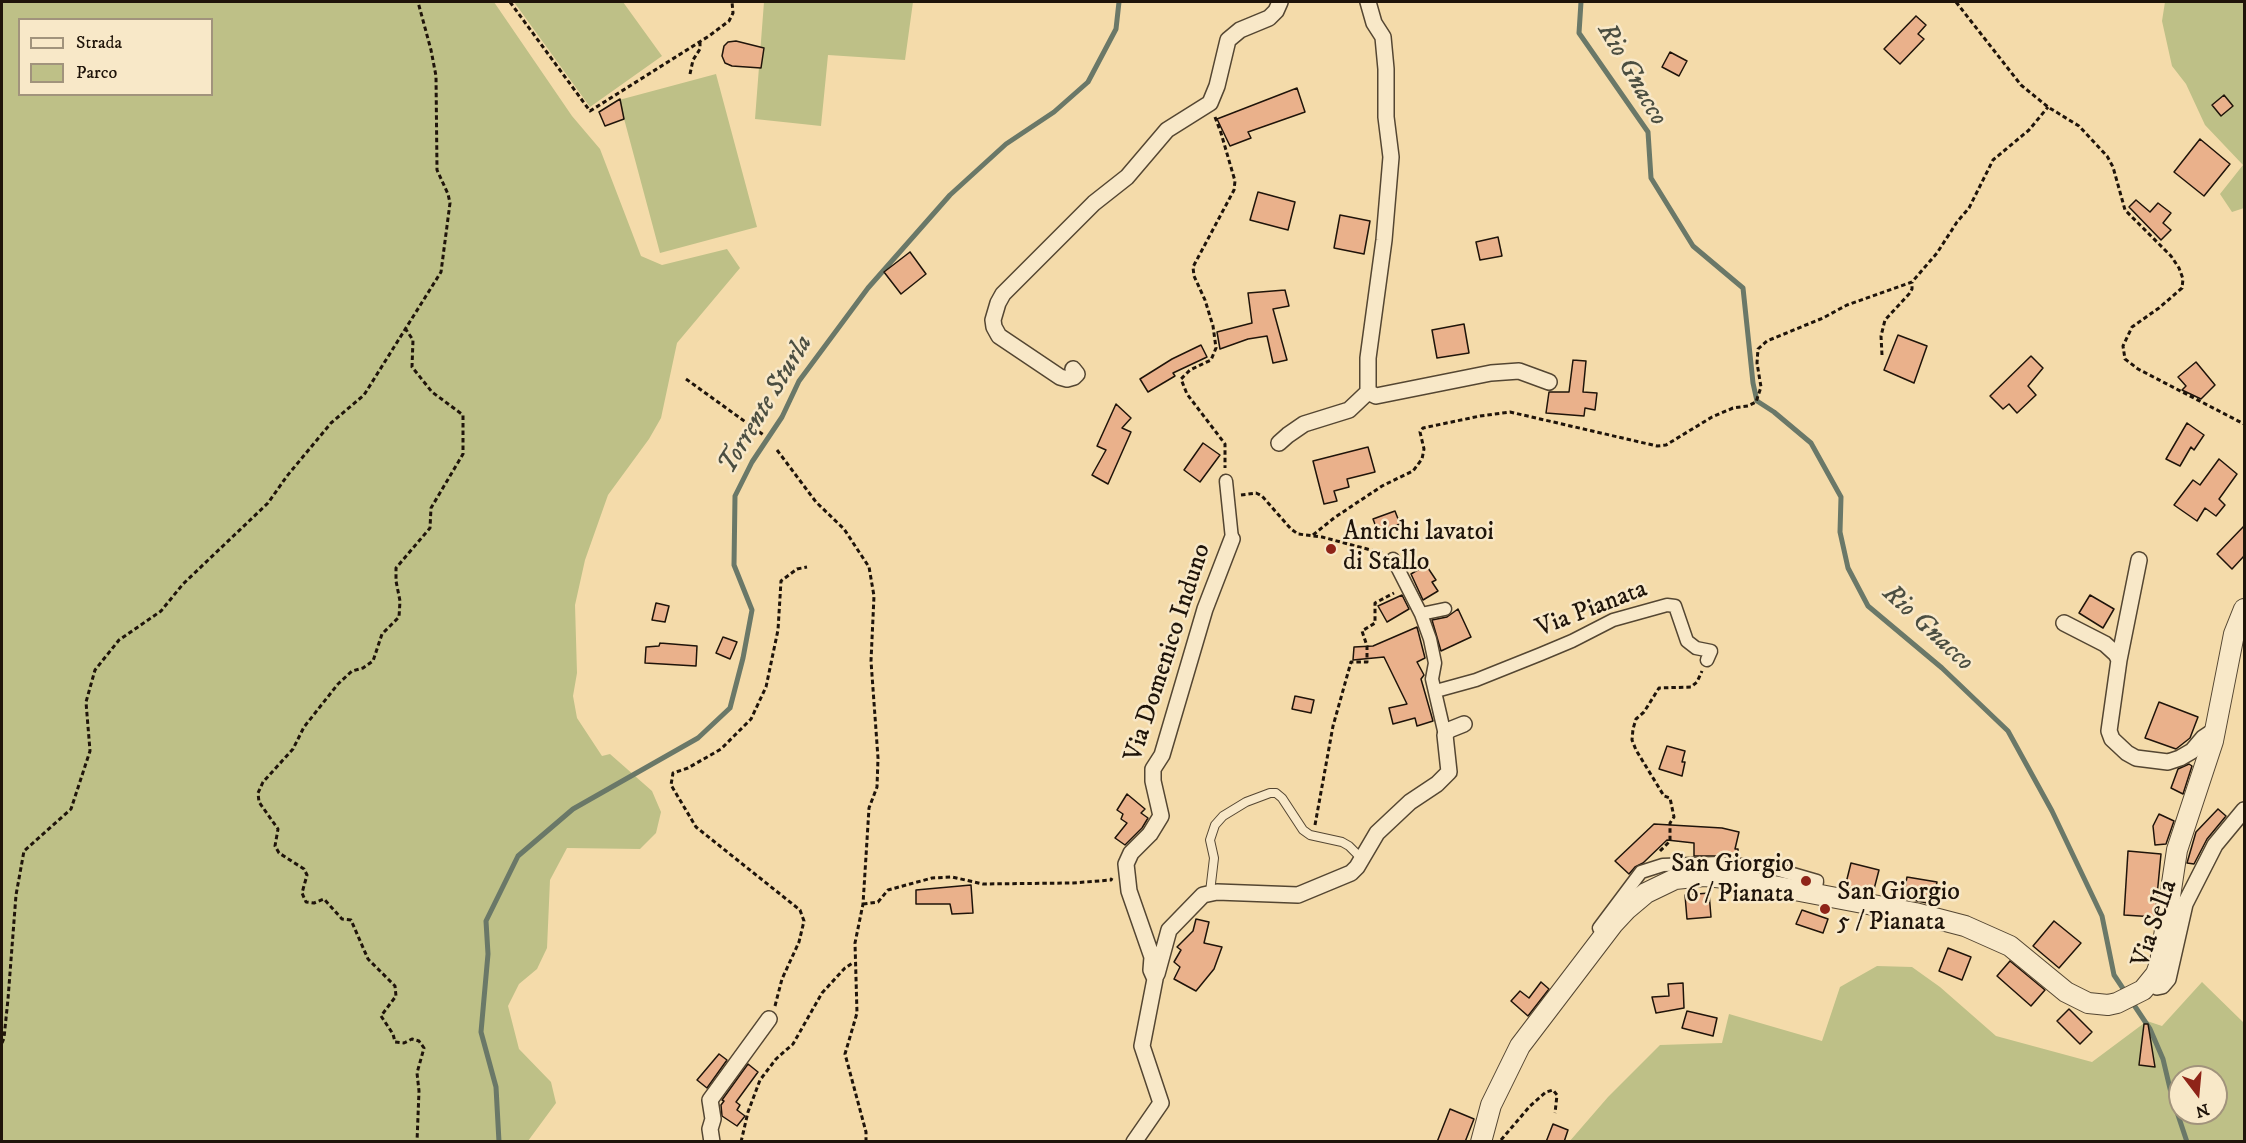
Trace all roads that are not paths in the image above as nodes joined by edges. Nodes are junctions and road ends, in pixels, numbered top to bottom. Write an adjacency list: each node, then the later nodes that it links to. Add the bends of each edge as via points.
1 (1280, 2): 3 (street, via 1269,18 1240,30 1228,40 1210,104 1167,130 1127,177 1094,203 998,303 993,320 999,336 1060,377 1074,377 1077,374)
2 (1368, 2): 5 (street, via 1383,37 1391,157 1368,358)
3 (1073, 369)
4 (1549, 382): 5 (street, via 1520,371 1501,372 1377,396)
5 (1368, 392): 6 (street, via 1349,410 1304,424)
6 (1279, 444)
7 (1226, 481): 8 (street, Via Domenico Induno)
8 (1232, 539): 25 (street, Via Domenico Induno, via 1205,609 1162,755 1153,770 1161,816 1126,864)
9 (1393, 559): 13 (street)
10 (2139, 560): 16 (street)
11 (1445, 609): 13 (street)
12 (2244, 609): 19 (street, via 2234,634)
13 (1421, 614): 17 (street, via 1435,663 1432,679)
14 (2064, 623): 16 (street, via 2105,644)
15 (1707, 660): 17 (street, Via Pianata, via 1711,651 1687,641 1675,606 1666,605 1612,620 1541,654)
16 (2119, 660): 19 (street, via 2109,731 2115,744 2127,753 2168,762 2192,751)
17 (1436, 691): 20 (street)
18 (1464, 724): 20 (street)
19 (2215, 730): 27 (street, via 2177,850 2160,963 2156,974)
20 (1445, 735): 22 (street, via 1449,772 1410,801 1377,833)
21 (2244, 810): 27 (street, Via Sella, via 2215,845 2185,904 2168,979 2162,986)
22 (1362, 859): 23 (street, via 1351,873 1298,896); 23 (lane, via 1342,842 1304,830 1282,798 1270,793 1223,816 1212,832)
23 (1210, 892): 25 (street, via 1169,930)
24 (1815, 894): 26 (street, via 1718,877 1669,881 1627,909); 26 (street, via 1817,881 1751,864 1677,863 1641,872 1570,971 1567,976); 27 (street, via 1965,926 2010,946 2076,998 2099,1005)
25 (1155, 979): 30 (street, Via Domenico Induno, via 1142,1046 1161,1103)
26 (1572, 980): 31 (street, via 1520,1046 1491,1105)
27 (2134, 994)
28 (770, 1018): 29 (street, via 710,1100)
29 (712, 1142)
30 (1134, 1142)
31 (1481, 1142)

